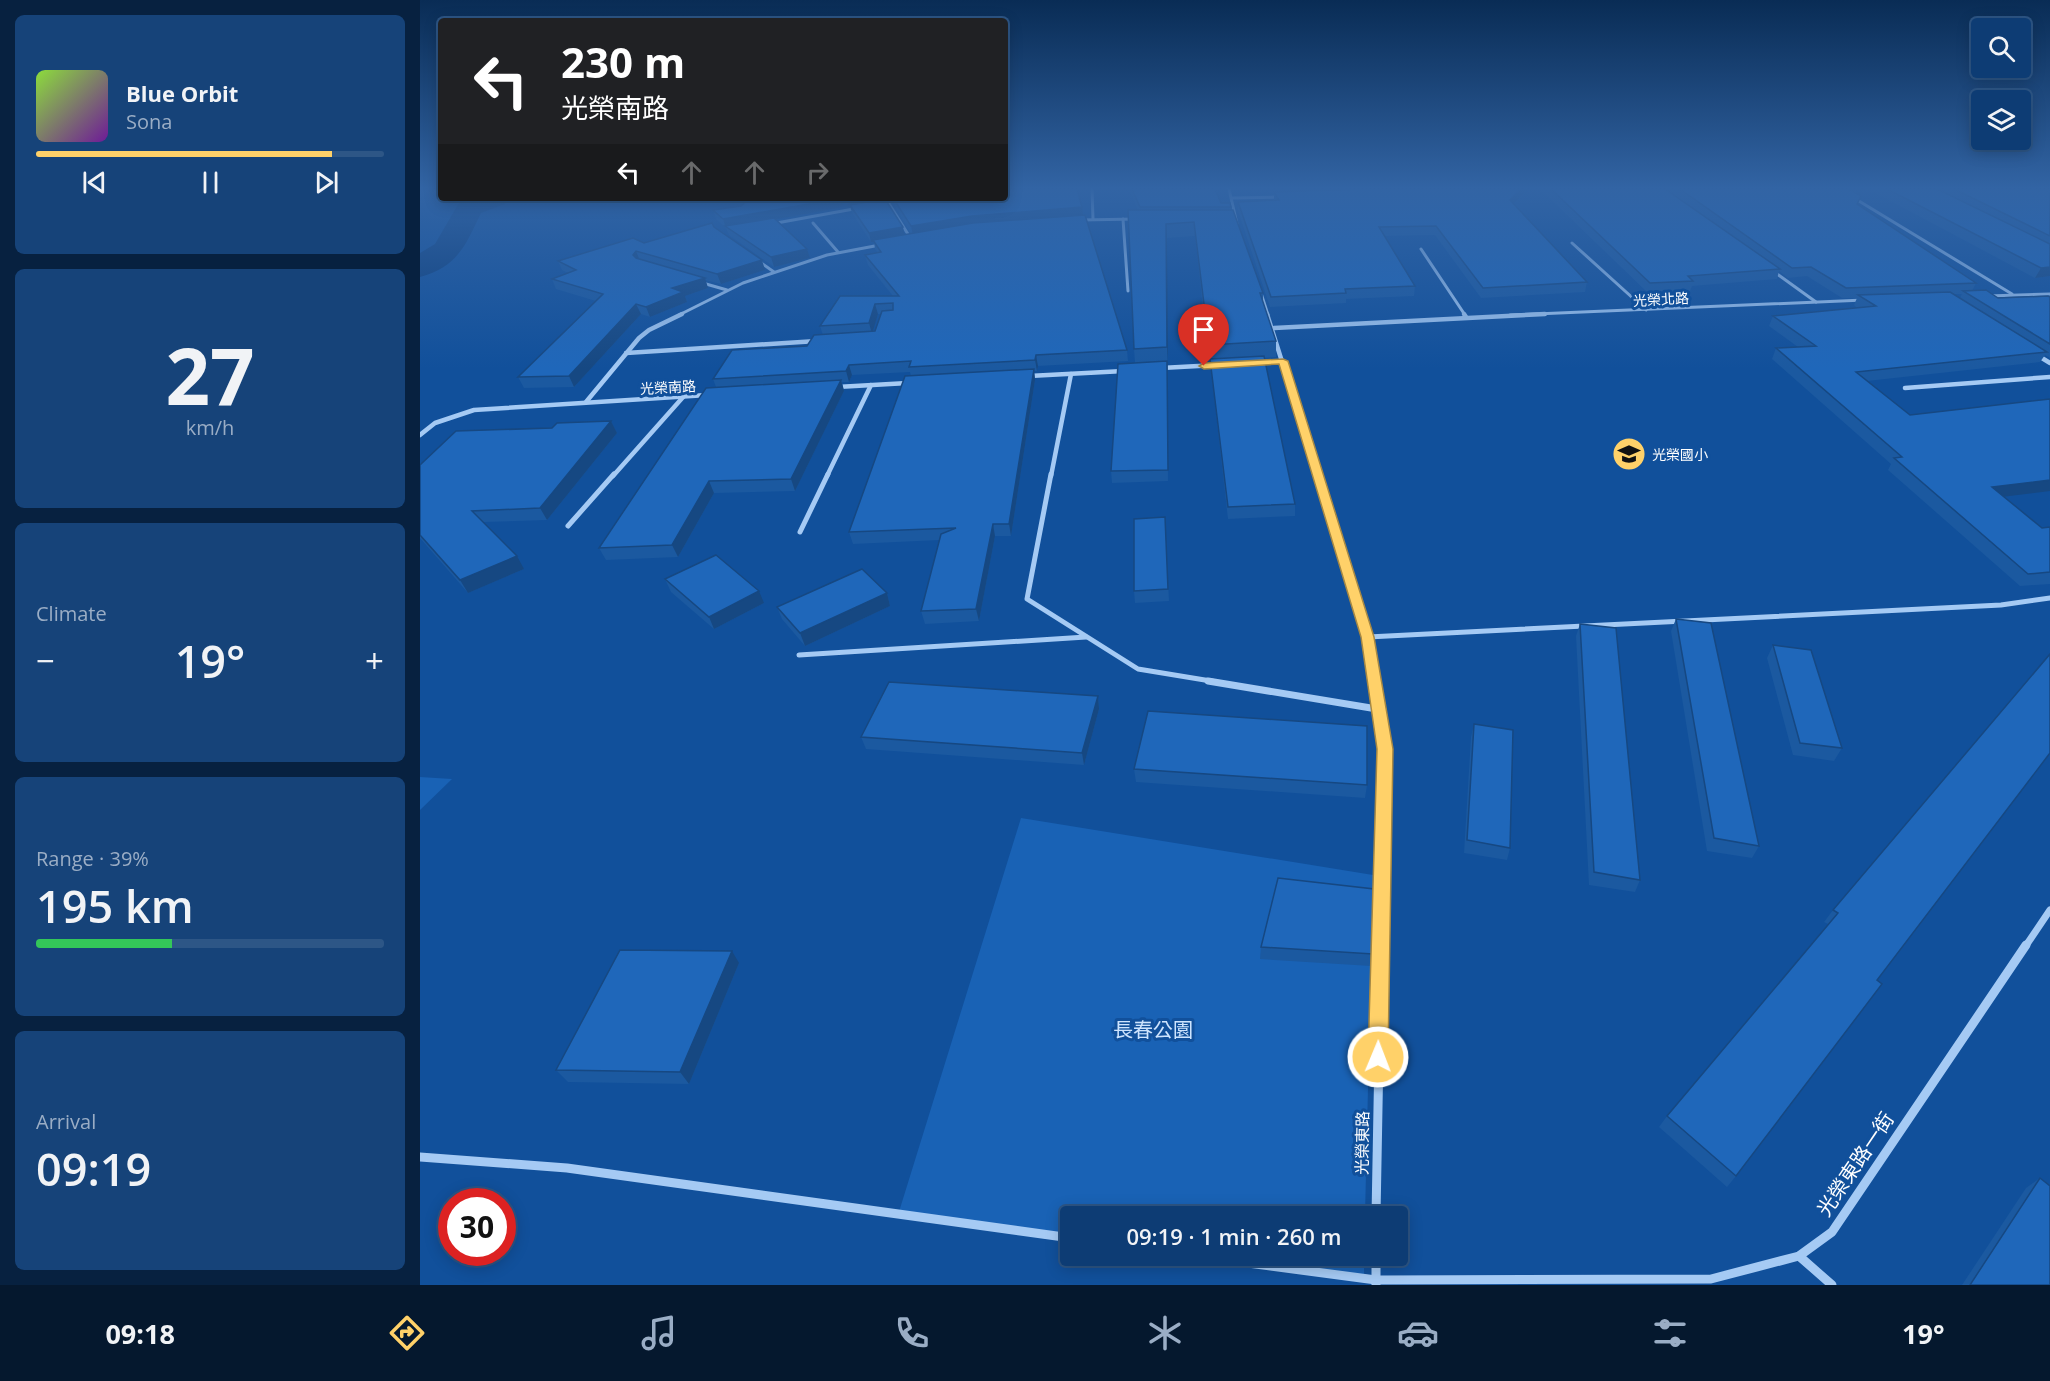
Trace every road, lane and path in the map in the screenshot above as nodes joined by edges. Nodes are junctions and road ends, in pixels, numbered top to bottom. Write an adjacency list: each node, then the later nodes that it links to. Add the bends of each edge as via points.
1 (835, 249): 7 (street)
2 (856, 249): 7 (street)
3 (1125, 249): 14 (street)
4 (1421, 249): 21 (street)
5 (1579, 249): 20 (street)
6 (1937, 249): 16 (street)
7 (838, 252): 10 (street)
8 (756, 259): 10 (street)
9 (1768, 268): 19 (street)
10 (774, 272): 13 (street)
11 (695, 280): 13 (street)
12 (1258, 285): 23 (street, 光榮東路)
13 (727, 290): 26 (street, via 649,330)
14 (1128, 291)
15 (2050, 294): 16 (street)
16 (2013, 295): 17 (street)
17 (1979, 296)
18 (1875, 300): 19 (street, 光榮北路)
19 (1816, 302): 20 (street, 光榮北路)
20 (1646, 310): 21 (street, 光榮北路)
21 (1466, 317): 23 (street, 光榮北路)
22 (1196, 324): 31 (street)
23 (1274, 328): 27 (street, 光榮東路)
24 (828, 341): 26 (street)
25 (2031, 351): 29 (street)
26 (626, 353): 43 (street)
27 (1283, 361): 28 (street); 49 (street, 光榮東路)
28 (1249, 363)
29 (2050, 363)
30 (1227, 365): 31 (street)
31 (1204, 366): 32 (street)
32 (1160, 369)
33 (1126, 370): 34 (street)
34 (1071, 374): 35 (street); 48 (street, via 1027,599)
35 (1024, 376)
36 (2050, 377): 40 (street)
37 (918, 383): 38 (street)
38 (871, 386): 39 (street); 46 (street)
39 (836, 387)
40 (1905, 388)
41 (719, 394): 42 (street, 光榮南路)
42 (684, 396): 43 (street, 光榮南路); 45 (street)
43 (586, 402): 44 (street, 光榮南路, via 474,410 435,423)
44 (420, 435)
45 (568, 526)
46 (800, 532)
47 (2050, 597): 49 (street, via 2001,605)
48 (1087, 637): 50 (street); 51 (street, via 1138,669)
49 (1368, 637): 51 (street, 光榮東路)
50 (800, 655)
51 (1377, 709): 54 (street, 光榮東路, via 1385,749)
52 (2050, 910): 56 (street, 光榮東路一街, via 1832,1232)
53 (420, 1157): 55 (street, via 567,1168)
54 (1376, 1206)
55 (1060, 1236)
56 (1799, 1256): 59 (street, 光榮東路一街, via 1711,1279); 60 (street)
57 (1262, 1266): 59 (street, 光榮東路一街)
58 (1376, 1266): 59 (street)
59 (1376, 1283)
60 (1832, 1285)

